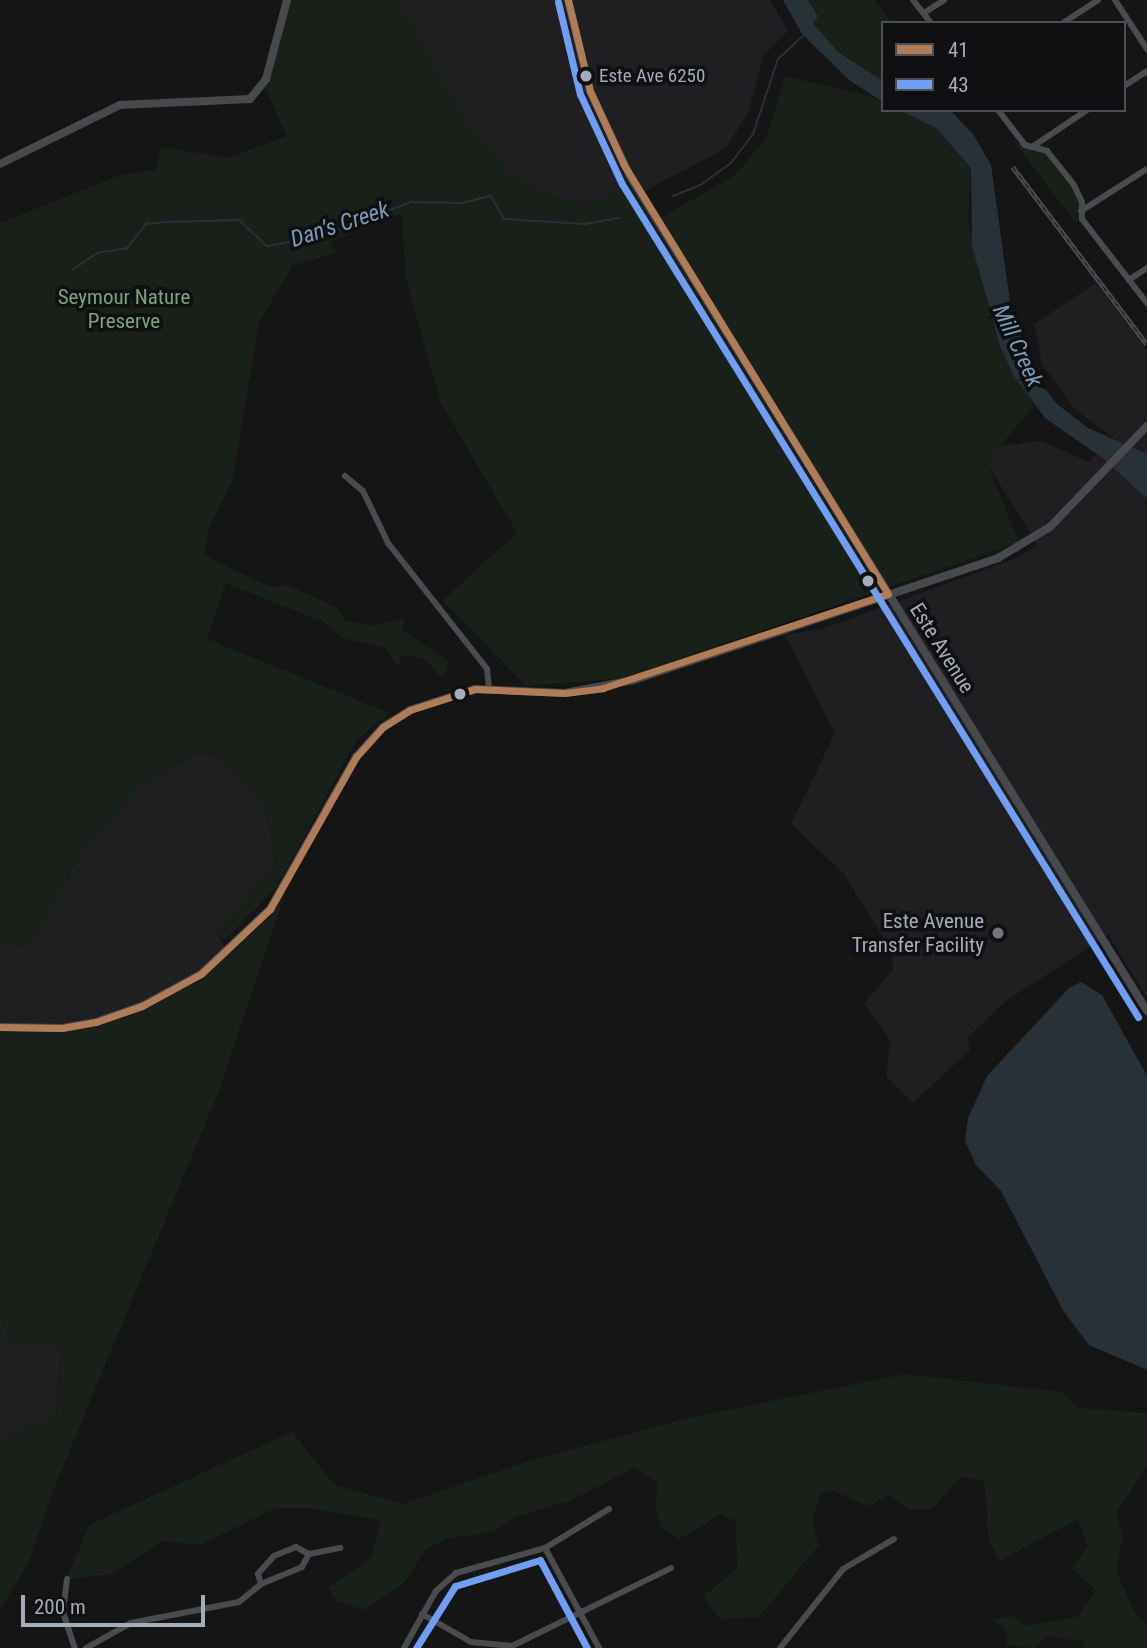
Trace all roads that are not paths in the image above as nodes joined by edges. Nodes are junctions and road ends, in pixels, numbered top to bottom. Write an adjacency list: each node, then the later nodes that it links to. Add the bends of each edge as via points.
1 (287, 0): 16 (street, via 266,79 250,99 120,105)
2 (568, 0): 24 (street, Este Avenue, via 590,91 619,155)
3 (913, 0): 7 (street)
4 (944, 0): 7 (street)
5 (1098, 0): 9 (street)
6 (1115, 0): 10 (street)
7 (924, 13): 8 (street)
8 (930, 21)
9 (1066, 21)
10 (1147, 49)
11 (1147, 71): 12 (street)
12 (1126, 85)
13 (1000, 112): 15 (street, via 1025,145)
14 (1084, 112): 15 (street)
15 (1032, 147): 18 (street, via 1047,152 1074,185)
16 (0, 164)
17 (1147, 169): 18 (street)
18 (1081, 211): 20 (street, via 1082,219)
19 (1147, 268): 20 (street)
20 (1129, 280): 21 (street)
21 (1147, 303)
22 (1147, 426): 24 (street, via 1021,548)
23 (345, 476): 25 (street, via 363,491 396,554 487,669)
24 (887, 594): 25 (street, via 603,688 565,693); 26 (street, Este Avenue)
25 (489, 689): 27 (street, via 425,703 375,735 350,766 280,895 201,974 142,1006 96,1022 62,1028)
26 (1147, 1011)
27 (0, 1027)
28 (609, 1509): 31 (street)
29 (894, 1539): 42 (street, via 844,1569)
30 (340, 1548): 32 (street)
31 (545, 1548): 36 (street); 37 (street, via 456,1573)
32 (309, 1554): 35 (street, via 302,1567); 35 (street, via 296,1547 274,1556 258,1574)
33 (671, 1568): 36 (street)
34 (67, 1579): 38 (street, via 63,1612)
35 (261, 1584): 39 (street, via 231,1606 131,1623)
36 (583, 1611): 37 (street, via 534,1639 501,1647 463,1639); 41 (street)
37 (422, 1614): 40 (street)
38 (75, 1648)
39 (86, 1648)
40 (404, 1648)
41 (599, 1648)
42 (780, 1648)

